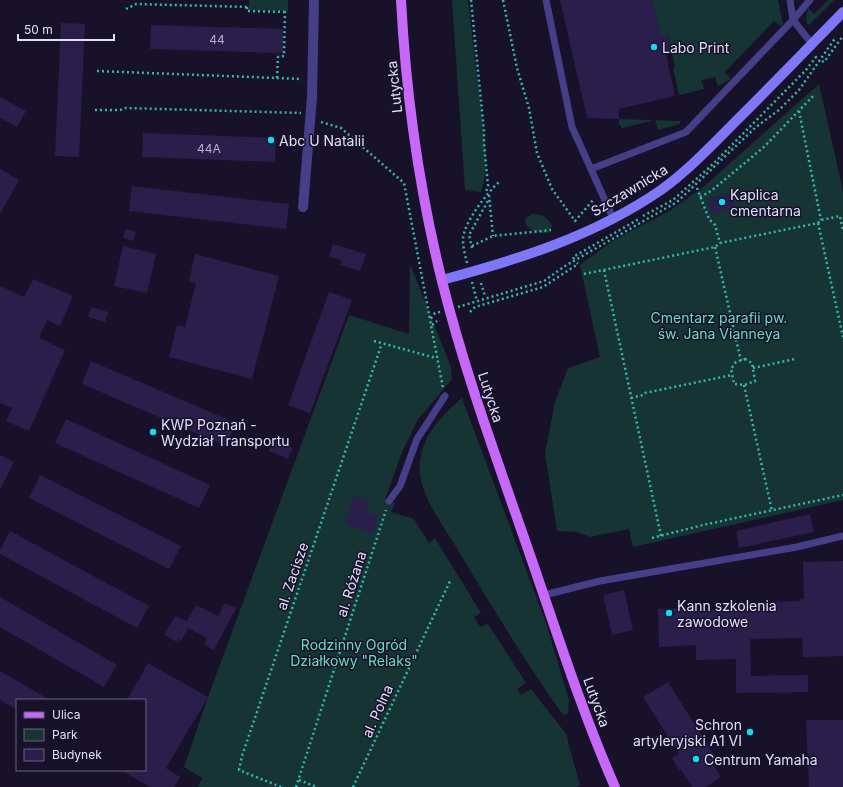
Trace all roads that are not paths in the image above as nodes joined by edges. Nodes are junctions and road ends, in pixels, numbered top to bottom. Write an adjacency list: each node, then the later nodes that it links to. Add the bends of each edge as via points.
1 (314, 0): 10 (street, via 313,79)
2 (401, 0): 12 (main road, Lutycka, via 412,122 422,190)
3 (546, 0): 9 (lane, via 572,127)
4 (790, 0): 7 (lane)
5 (810, 0): 7 (lane)
6 (843, 12): 8 (street, Szczawnicka)
7 (793, 20): 8 (lane); 9 (lane, via 686,132)
8 (812, 44): 11 (street, Szczawnicka, via 685,171 650,197)
9 (591, 169): 11 (lane)
10 (303, 206)
11 (613, 218): 12 (street, Szczawnicka, via 538,252)
12 (442, 280): 16 (main road, Lutycka, via 482,415)
13 (445, 396): 14 (lane, via 417,439 400,486)
14 (389, 501)
15 (843, 536): 16 (lane, via 797,547 600,581)
16 (544, 595): 17 (main road, Lutycka, via 591,730)
17 (615, 787)

